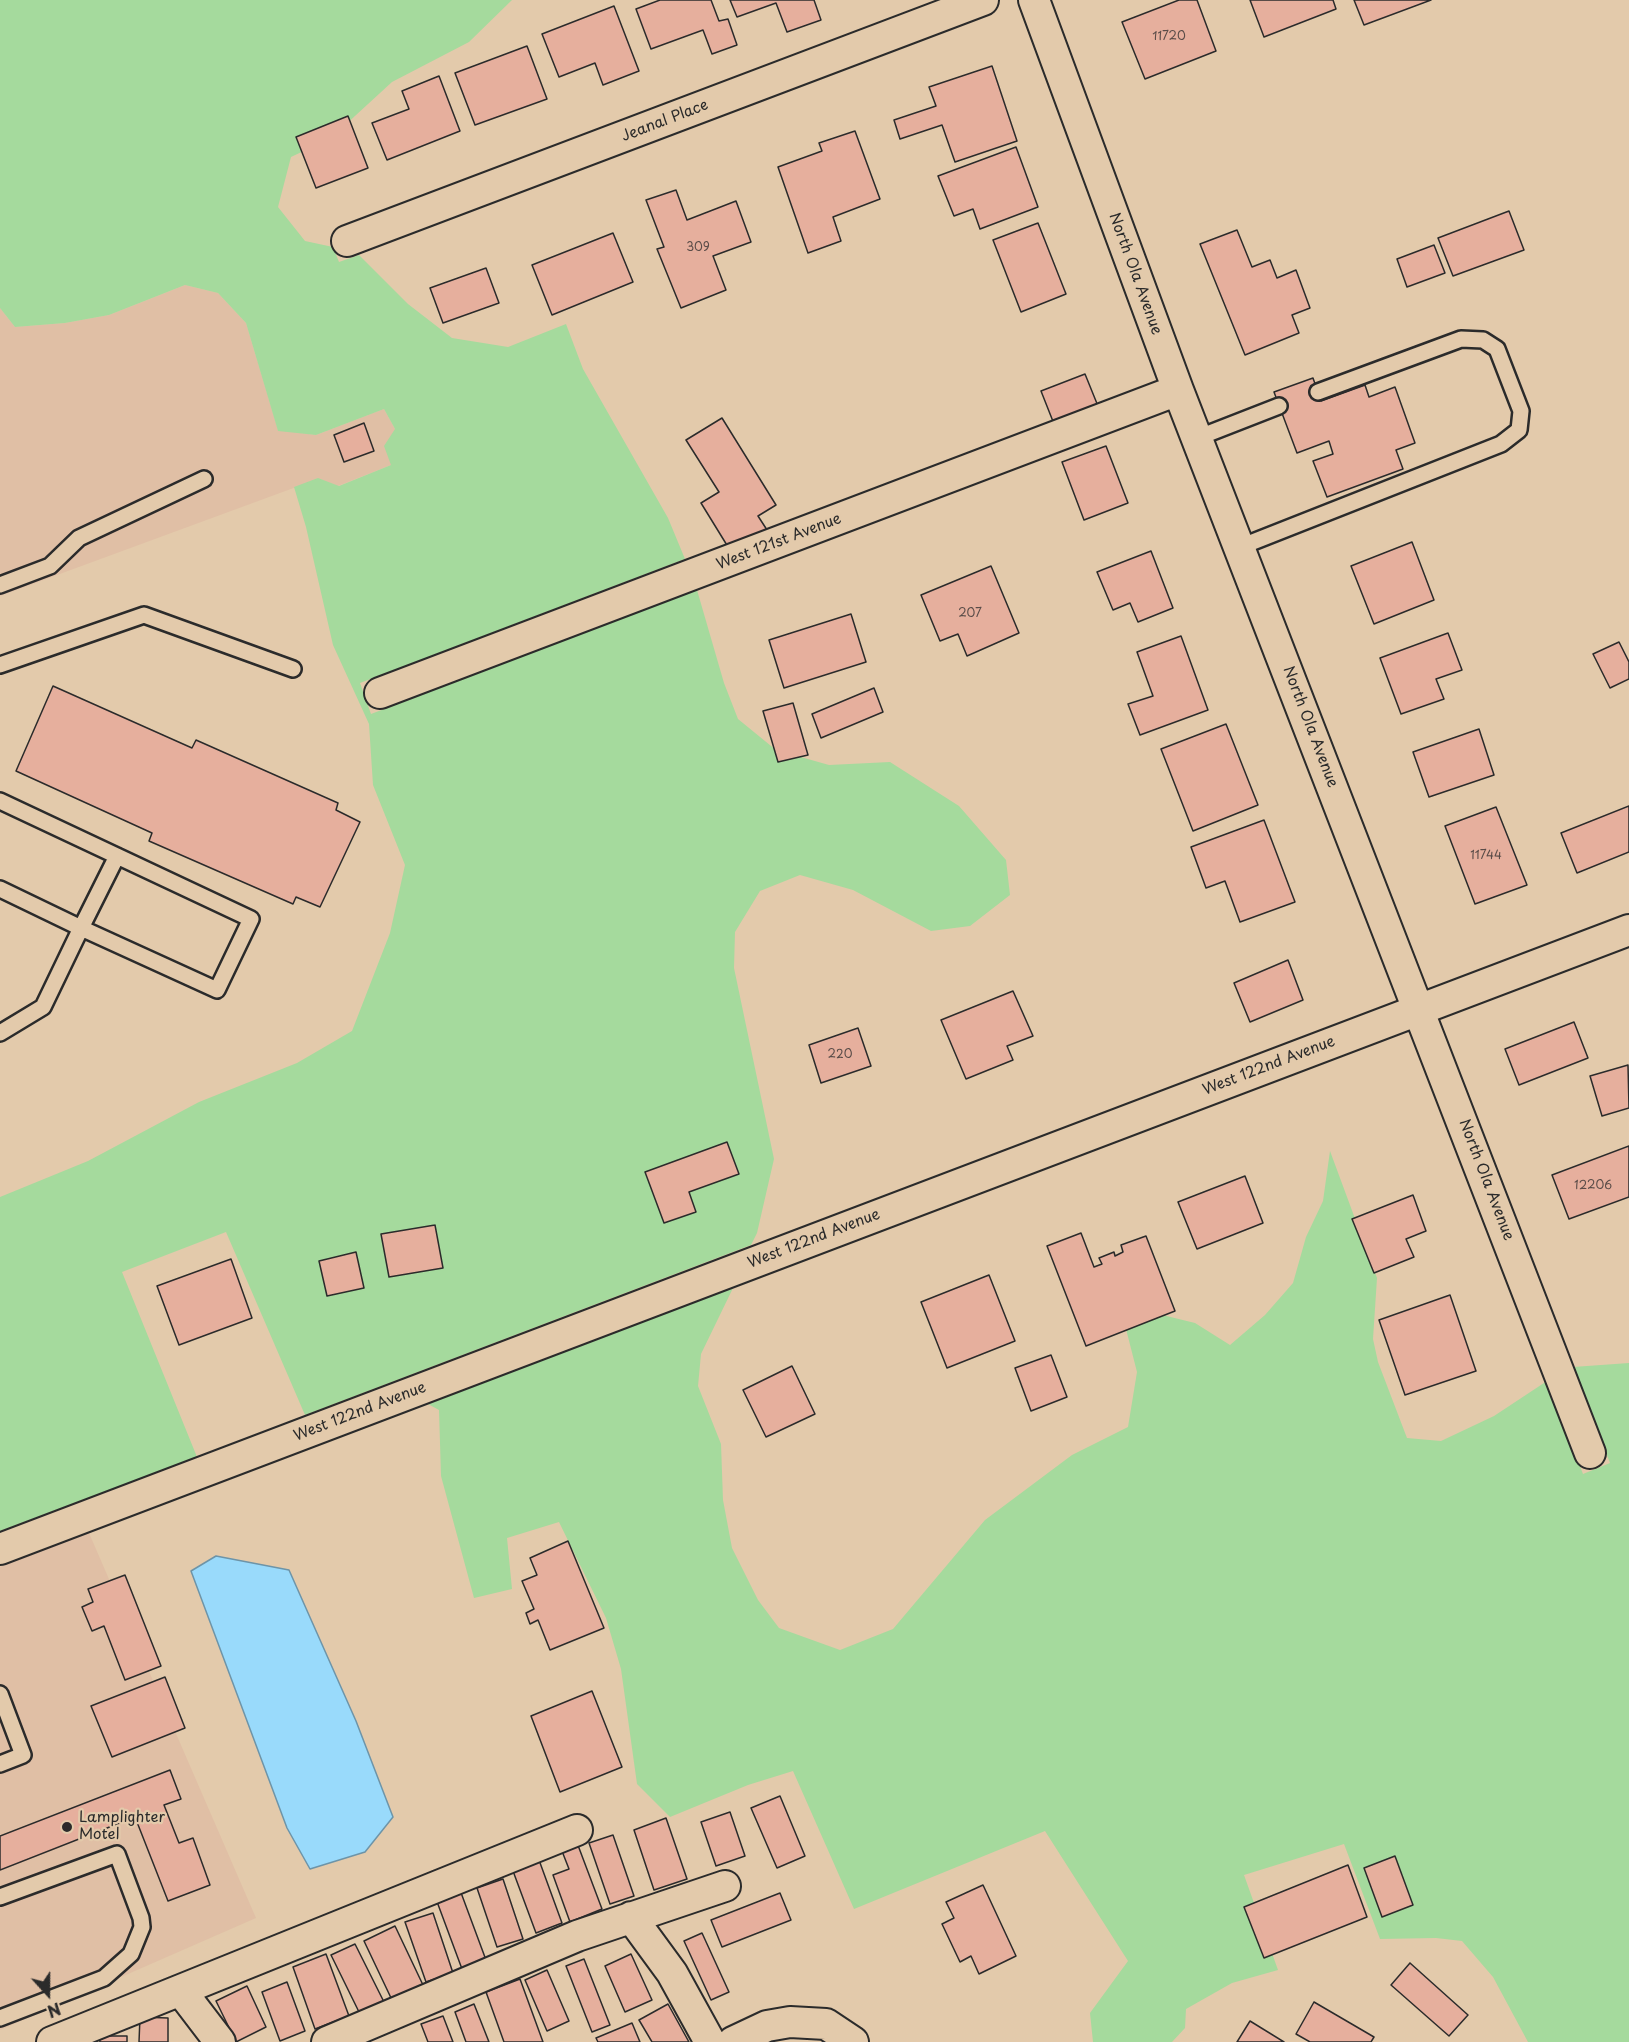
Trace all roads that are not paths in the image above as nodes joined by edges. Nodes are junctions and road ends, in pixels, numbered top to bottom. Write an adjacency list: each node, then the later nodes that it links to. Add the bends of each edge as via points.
1 (983, 0): 3 (street, Jeanal Place)
2 (1034, 0): 4 (street, North Ola Avenue)
3 (347, 241)
4 (1178, 390): 7 (street, North Ola Avenue); 13 (street, West 121st Avenue)
5 (1318, 392): 9 (lane, via 1461,339 1483,340 1497,349 1521,411 1519,430 1501,444)
6 (1279, 406): 7 (lane)
7 (1197, 438): 9 (street, North Ola Avenue)
8 (204, 478): 10 (lane, via 79,538 50,566)
9 (1240, 547): 19 (street, North Ola Avenue)
10 (0, 585)
11 (0, 665): 12 (lane, via 144,615)
12 (293, 669)
13 (380, 693)
14 (0, 801): 15 (lane)
15 (117, 856): 17 (lane); 17 (lane, via 251,919 217,990)
16 (0, 889): 17 (lane)
17 (81, 928): 20 (lane, via 43,1006)
18 (1629, 930): 19 (street, West 122nd Avenue)
19 (1420, 1009): 21 (street, North Ola Avenue); 22 (street, West 122nd Avenue)
20 (0, 1033)
21 (1590, 1453)
22 (0, 1549)
23 (0, 1694): 24 (lane, via 23,1755)
24 (0, 1764)
25 (577, 1830): 29 (street)
26 (725, 1886): 28 (street)
27 (0, 1897): 30 (lane, via 117,1854 142,1927 131,1954 104,1978)
28 (630, 1917): 33 (street); 34 (street, via 672,1973)
29 (181, 1991): 31 (street); 32 (street)
30 (0, 2018)
31 (52, 2042)
32 (220, 2042)
33 (327, 2042)
34 (710, 2042)
35 (733, 2042): 36 (street, via 767,2026 790,2022 826,2024)
36 (853, 2042)

